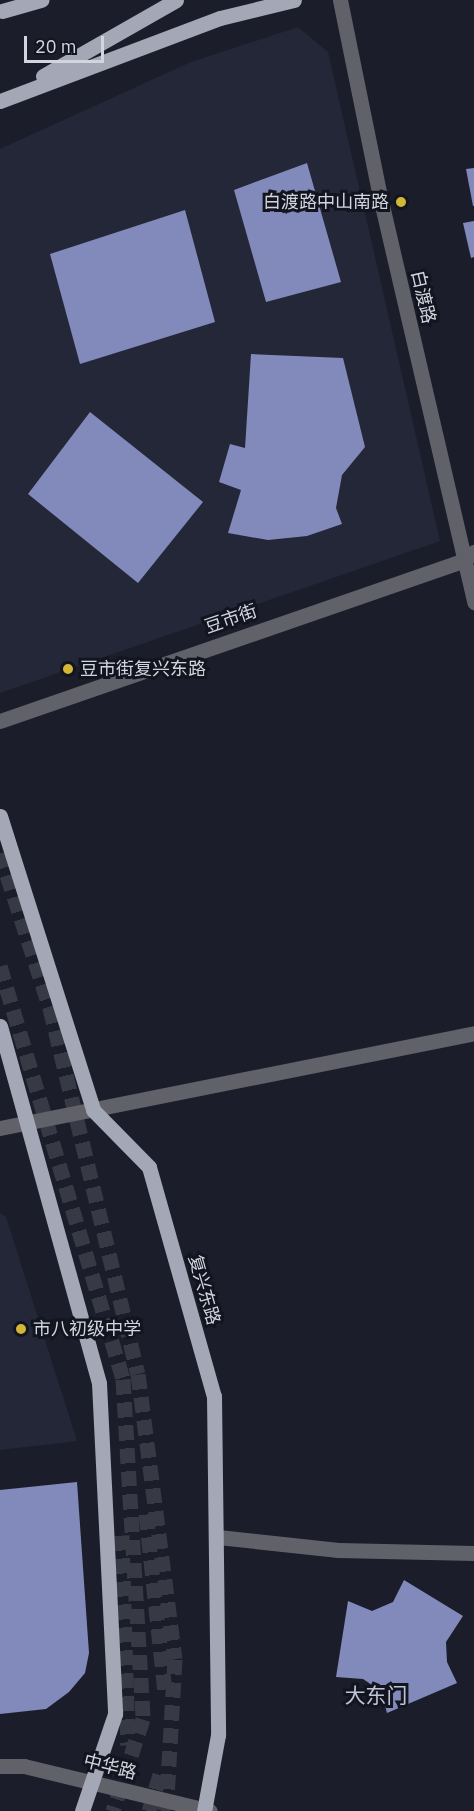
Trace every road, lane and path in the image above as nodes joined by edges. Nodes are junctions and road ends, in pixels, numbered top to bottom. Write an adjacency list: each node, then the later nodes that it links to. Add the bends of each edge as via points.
1 (24, 0): 6 (main road)
2 (41, 0): 6 (main road)
3 (176, 0): 7 (main road)
4 (294, 0): 7 (main road, via 220,18)
5 (340, 0): 8 (street, 白渡路, via 381,201)
6 (1, 11)
7 (3, 99)
8 (469, 556): 9 (street, 白渡路); 10 (street, 豆市街)
9 (474, 602)
10 (0, 721)
11 (0, 816): 14 (main road, 复兴东路)
12 (0, 1026): 15 (main road)
13 (474, 1033): 14 (street)
14 (93, 1110): 15 (street); 17 (main road, 复兴东路, via 149,1167 214,1396)
15 (26, 1120): 16 (street); 20 (main road, via 99,1383 115,1714)
16 (0, 1128)
17 (218, 1537): 18 (street, via 338,1550); 21 (main road, 复兴东路, via 218,1735)
18 (474, 1553)
19 (0, 1766): 20 (street, 中华路, via 24,1766)
20 (92, 1782): 21 (street, 中华路); 22 (main road)
21 (206, 1810)
22 (82, 1811)

